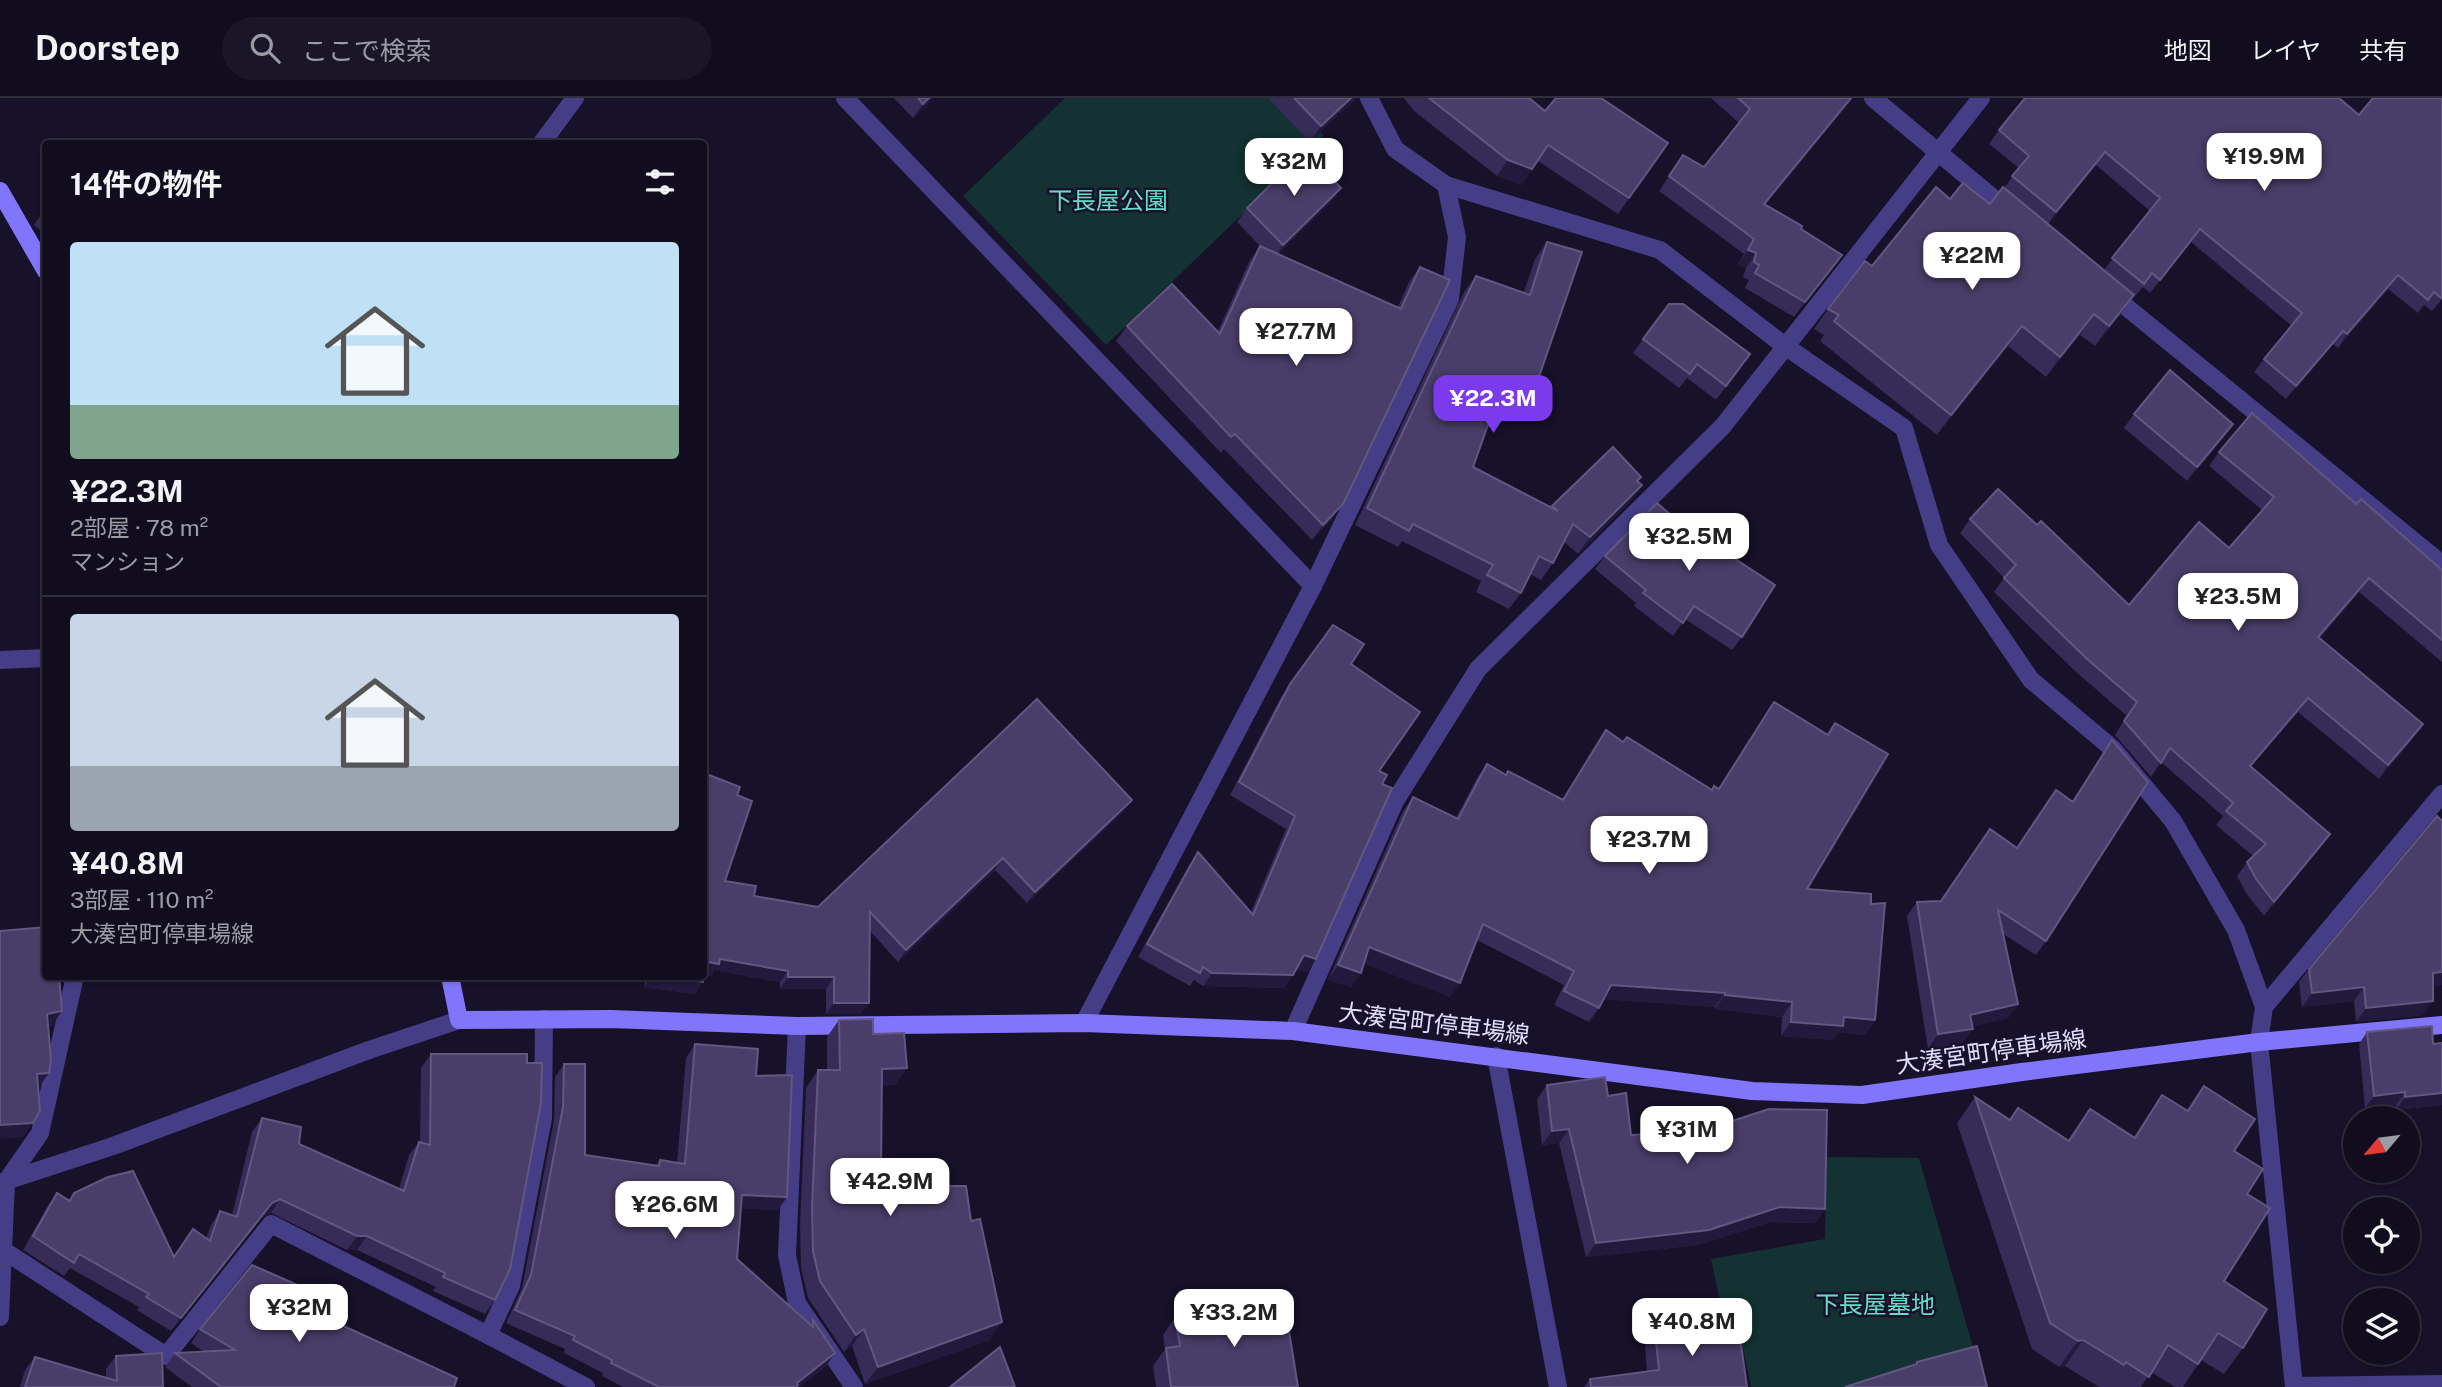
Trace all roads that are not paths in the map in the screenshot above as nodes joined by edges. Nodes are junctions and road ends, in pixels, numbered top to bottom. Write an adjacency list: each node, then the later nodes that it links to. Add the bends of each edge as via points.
1 (575, 98): 6 (street)
2 (845, 98): 15 (street)
3 (1369, 98): 8 (street, via 1395,149)
4 (1872, 98): 7 (street)
5 (1981, 98): 7 (street)
6 (544, 140)
7 (1936, 152): 10 (street); 13 (street)
8 (1446, 185): 13 (street, via 1660,250); 15 (street, via 1457,237 1450,299)
9 (0, 191): 11 (main road)
10 (2022, 222)
11 (42, 264)
12 (2098, 284): 14 (street)
13 (1785, 346): 21 (street, via 1904,428 1939,545 2031,680 2113,749 2174,821 2236,930); 27 (street, via 1723,426 1478,669 1395,801)
14 (2442, 564)
15 (1313, 586): 24 (street)
16 (42, 657): 17 (street)
17 (0, 660)
18 (2442, 794): 21 (street)
19 (74, 980): 30 (street, via 40,1133)
20 (451, 980): 23 (main road)
21 (2264, 1007): 28 (street)
22 (544, 1019): 23 (main road, 大湊宮町停車場線); 26 (main road, 大湊宮町停車場線); 33 (street, via 543,1118 511,1286)
23 (459, 1020): 30 (street)
24 (1084, 1023): 26 (main road, 大湊宮町停車場線); 27 (main road, 大湊宮町停車場線)
25 (2442, 1025): 28 (main road, 大湊宮町停車場線)
26 (797, 1026): 36 (street, via 787,1255 797,1303)
27 (1293, 1031): 29 (main road, 大湊宮町停車場線)
28 (2259, 1042): 29 (main road, 大湊宮町停車場線, via 1862,1095 1752,1091); 38 (street)
29 (1496, 1056): 37 (street)
30 (3, 1183): 31 (street)
31 (3, 1250): 32 (street); 33 (street, via 166,1356 271,1224)
32 (0, 1317)
33 (488, 1335): 35 (street)
34 (2442, 1384): 38 (street)
35 (586, 1387)
36 (855, 1387)
37 (1558, 1387)
38 (2294, 1387)

